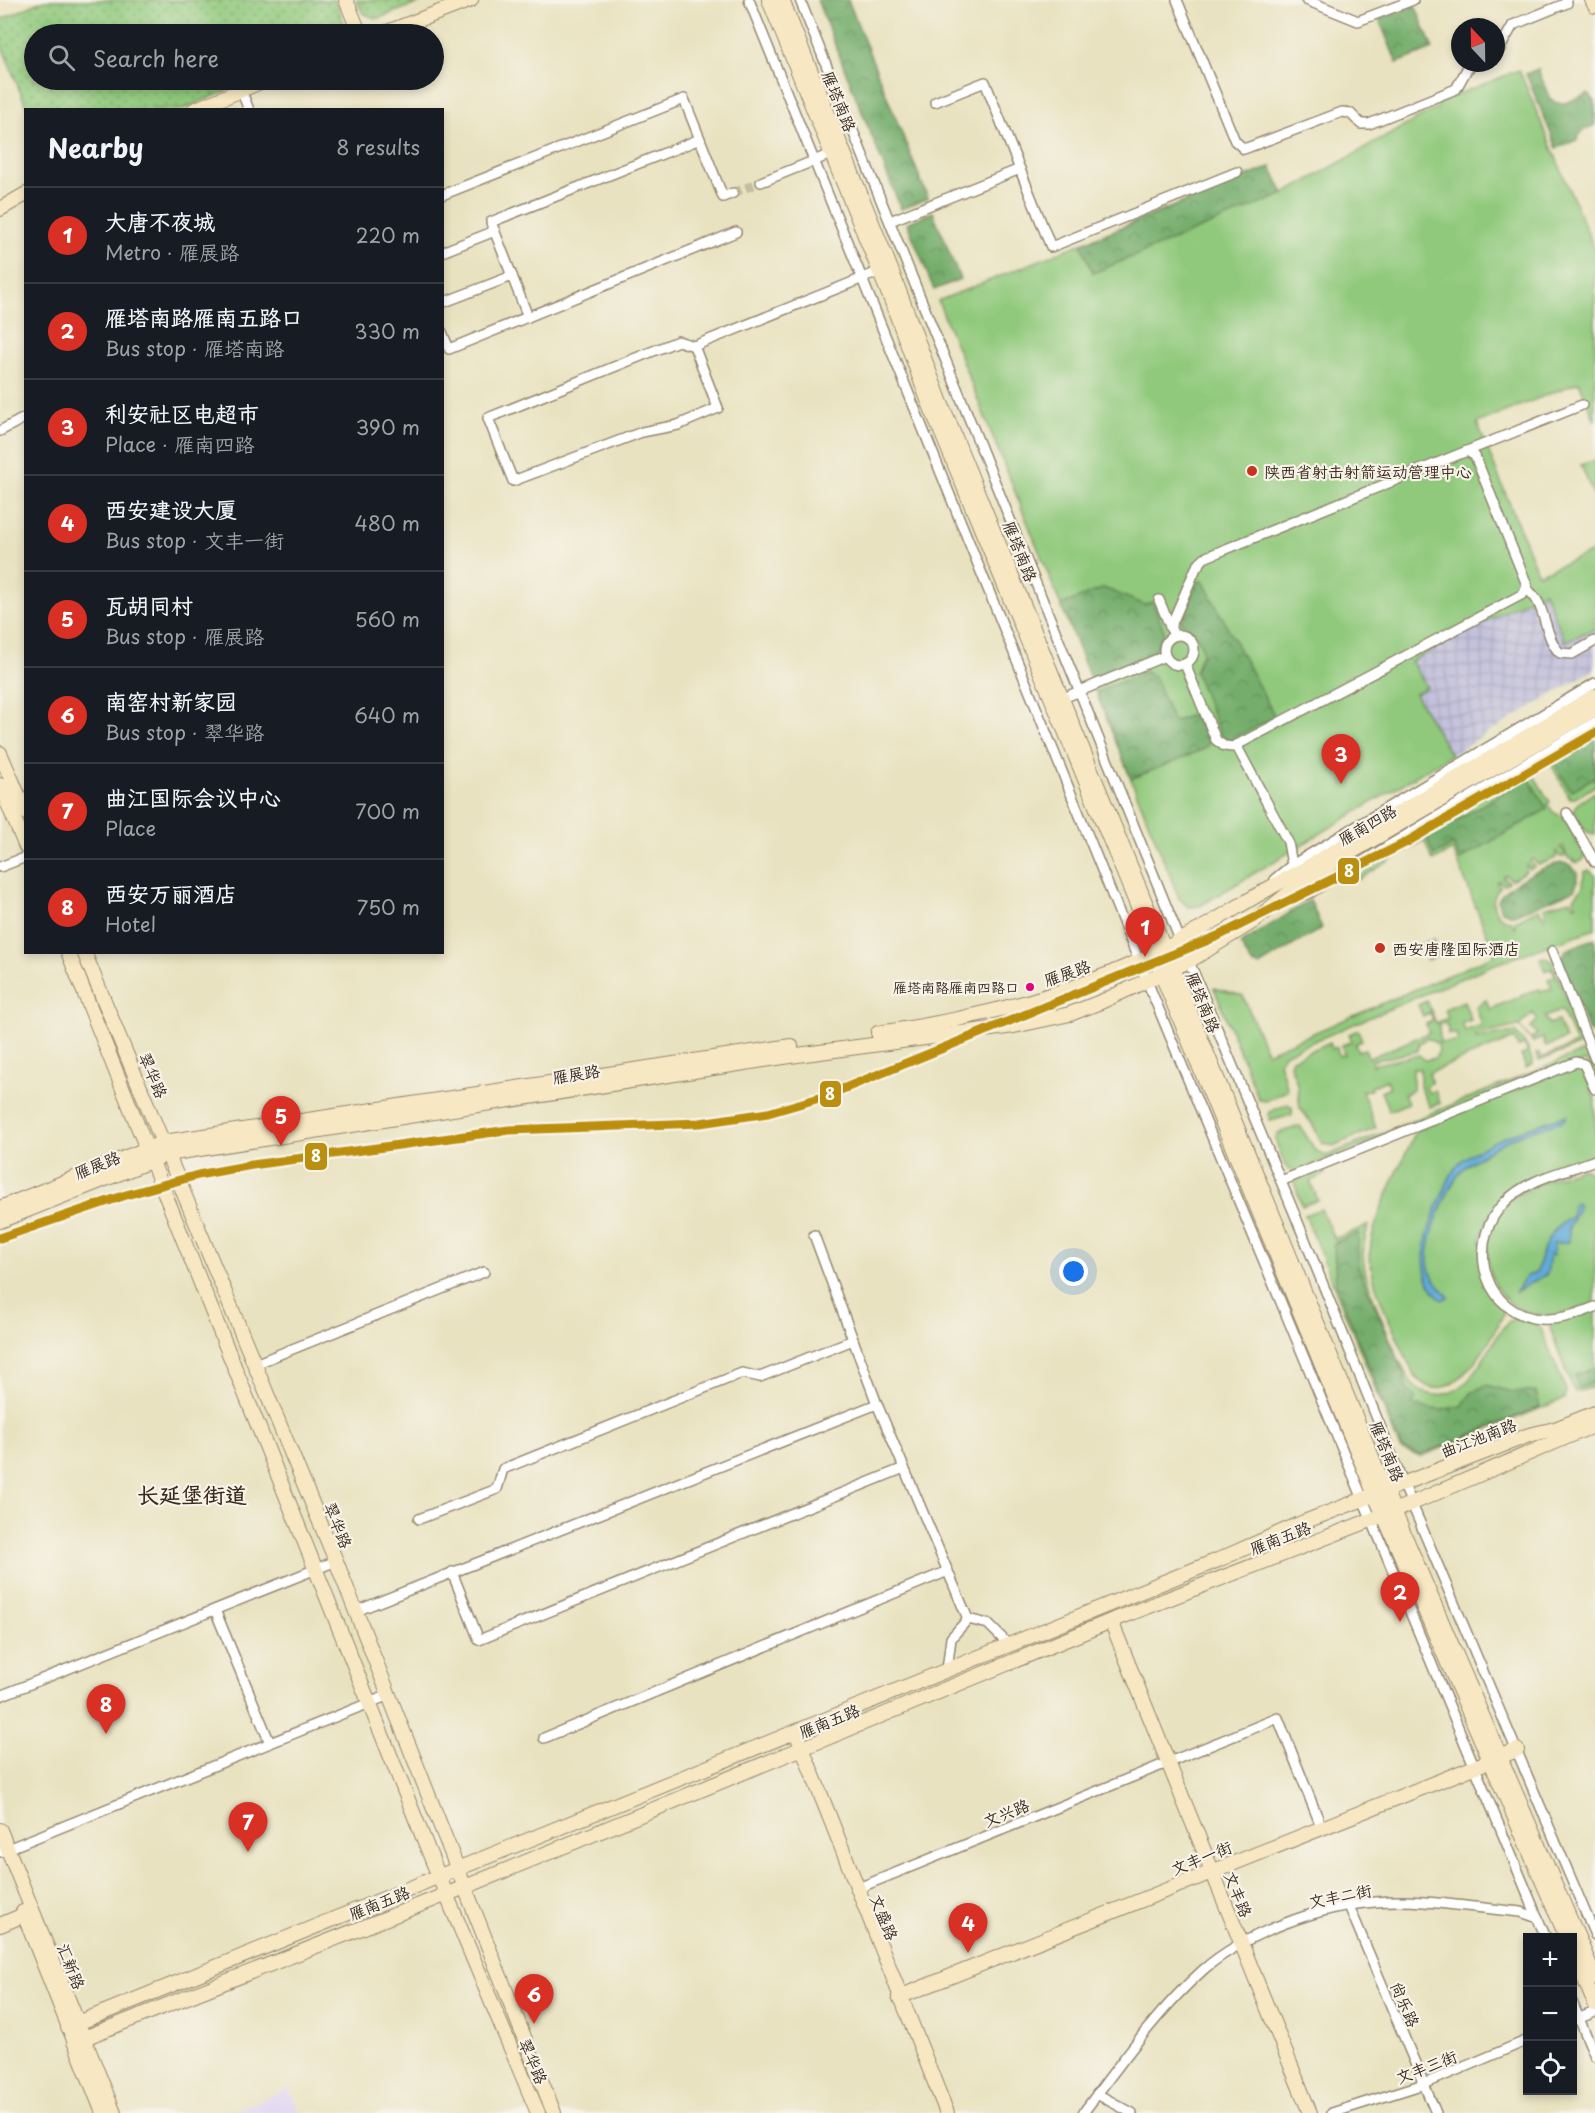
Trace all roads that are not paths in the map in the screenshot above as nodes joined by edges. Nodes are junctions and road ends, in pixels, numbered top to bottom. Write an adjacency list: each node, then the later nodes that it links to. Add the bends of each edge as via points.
1 (346, 0): 14 (main road)
2 (448, 0): 15 (main road)
3 (471, 0): 16 (main road)
4 (749, 0): 25 (street)
5 (769, 0): 24 (main road, 雁塔南路)
6 (782, 0): 37 (main road, 雁塔南路)
7 (800, 0): 33 (street)
8 (1177, 0): 18 (street, via 1234,141 1244,149 1342,112 1350,112 1361,124 1369,124 1456,89)
9 (1306, 0): 10 (street, via 1358,21)
10 (1413, 0)
11 (1566, 0): 17 (street, via 1567,3 1513,25)
12 (1593, 0): 13 (main road)
13 (1595, 6)
14 (356, 24)
15 (392, 24)
16 (408, 24)
17 (1505, 39)
18 (1465, 72)
19 (241, 90): 21 (main road); 22 (street)
20 (935, 102): 26 (street, via 985,82)
21 (199, 108)
22 (248, 108)
23 (700, 139): 29 (street, via 723,198); 30 (street, via 684,99); 34 (street, via 492,222)
24 (831, 154): 25 (street); 37 (main road, 雁塔南路)
25 (814, 161): 28 (street); 39 (street)
26 (1020, 169): 27 (street, via 1052,247); 33 (street)
27 (1237, 172)
28 (761, 182)
29 (733, 193)
30 (444, 194)
31 (24, 195): 32 (main road)
32 (0, 209)
33 (890, 221): 55 (street)
34 (495, 231): 36 (street); 38 (street)
35 (736, 232): 41 (street)
36 (444, 251)
37 (885, 269): 39 (street); 57 (main road, 雁塔南路); 73 (main road, 雁塔南路, via 928,400)
38 (512, 276): 40 (street); 41 (street)
39 (862, 279): 43 (street); 77 (street)
40 (444, 302)
41 (528, 317): 42 (street, via 449,349)
42 (444, 337)
43 (694, 346): 43 (street, via 678,341 488,418 513,481 718,408)
44 (1582, 405): 47 (street)
45 (24, 418): 46 (street)
46 (0, 431)
47 (1467, 451): 48 (street, via 1475,456); 50 (street, via 1204,558 1196,568)
48 (1527, 590): 51 (street, via 1560,653 1572,654); 60 (street)
49 (1159, 600): 50 (street)
50 (1172, 632): 52 (street); 53 (street, via 1193,645 1193,656)
51 (1595, 641)
52 (1165, 656): 53 (street, via 1173,664); 55 (street)
53 (1185, 664): 60 (street, via 1216,740 1224,746)
54 (1595, 683): 68 (street)
55 (1079, 690): 57 (street); 72 (street)
56 (1595, 696): 70 (main road, 雁南四路)
57 (1063, 698): 73 (main road, 雁塔南路)
58 (1595, 709): 71 (main road, 雁南四路, via 1309,877)
59 (1595, 722): 71 (street, via 1308,894)
60 (1236, 745): 68 (street, via 1288,842)
61 (0, 753): 63 (main road)
62 (0, 785): 65 (main road)
63 (24, 808)
64 (1568, 813): 67 (street)
65 (24, 842)
66 (24, 858): 69 (street)
67 (1595, 862)
68 (1292, 865): 70 (street)
69 (0, 867)
70 (1264, 889): 72 (main road, 雁南四路)
71 (1274, 907): 78 (main road, 雁南四路)
72 (1180, 940): 73 (main road, 雁南四路); 78 (street)
73 (1161, 951): 77 (main road, 雁展路); 79 (main road, 雁塔南路)
74 (1552, 951): 81 (street)
75 (69, 954): 84 (main road, 翠华路)
76 (85, 954): 83 (main road, 翠华路)
77 (1139, 961): 80 (street); 83 (main road, 雁展路, via 1066,992 924,1026)
78 (1189, 961): 79 (main road, 雁南四路); 86 (street)
79 (1167, 972): 80 (main road, 雁展路); 90 (main road, 雁塔南路)
80 (1147, 981): 83 (main road, 雁展路, via 1070,1014 1014,1026); 92 (street)
81 (1595, 1059)
82 (1595, 1089): 86 (street, via 1584,1064 1576,1062)
83 (166, 1148): 84 (main road, 雁展路); 96 (main road, 翠华路)
84 (150, 1154): 87 (main road, 雁展路); 89 (main road, 雁展路); 108 (main road, 翠华路)
85 (1595, 1160): 94 (street, via 1527,1186 1507,1199 1488,1226 1483,1256 1491,1287 1516,1311 1534,1318 1554,1319)
86 (1281, 1181): 88 (street)
87 (0, 1208)
88 (1296, 1217): 90 (street); 101 (street)
89 (0, 1221)
90 (1272, 1227): 92 (street); 102 (main road, 雁塔南路)
91 (814, 1235): 95 (street)
92 (1253, 1236): 102 (street)
93 (484, 1272): 96 (street)
94 (1595, 1307)
95 (853, 1340): 97 (street); 105 (street, via 760,1377 742,1373 504,1469 497,1489)
96 (255, 1364): 107 (main road, 翠华路)
97 (877, 1404): 100 (street); 110 (street)
98 (1595, 1413): 101 (main road, 曲江池南路)
99 (1595, 1425): 103 (main road, 雁南五路)
100 (904, 1468): 109 (street); 110 (street, via 479,1640)
101 (1403, 1483): 102 (main road, 曲江池南路); 103 (street)
102 (1375, 1495): 104 (main road, 雁塔南路); 106 (street); 115 (main road, 雁南五路)
103 (1412, 1503): 104 (main road, 雁南五路); 124 (street)
104 (1389, 1512): 106 (main road, 雁南五路); 125 (main road, 雁塔南路)
105 (419, 1519)
106 (1370, 1520): 114 (main road, 雁南五路); 127 (street)
107 (336, 1561): 108 (street); 112 (main road, 翠华路)
108 (318, 1569): 111 (street); 119 (main road, 翠华路)
109 (948, 1571): 113 (street); 121 (street)
110 (452, 1572): 112 (street)
111 (215, 1610): 118 (street); 122 (street)
112 (356, 1611): 117 (main road, 翠华路)
113 (968, 1619): 115 (street, via 988,1624); 116 (street, via 951,1638)
114 (1111, 1621): 123 (main road, 雁南五路); 126 (main road, 文丰路)
115 (1009, 1645): 116 (main road, 雁南五路)
116 (947, 1670): 120 (main road, 雁南五路)
117 (389, 1695): 119 (street); 131 (main road, 翠华路)
118 (0, 1696)
119 (371, 1702): 122 (street); 133 (main road, 翠华路)
120 (795, 1732): 123 (main road, 文盛路); 131 (main road, 雁南五路)
121 (544, 1738)
122 (270, 1743): 130 (street)
123 (802, 1749): 134 (main road, 雁南五路); 135 (main road, 文盛路)
124 (1516, 1750): 125 (main road, 文丰一街); 143 (street)
125 (1494, 1758): 127 (main road, 文丰一街); 142 (main road, 雁塔南路); 146 (main road, 雁塔南路)
126 (1168, 1763): 128 (street, 文兴路, via 1278,1718); 132 (main road, 文丰路); 135 (street, 文兴路)
127 (1472, 1767): 128 (main road, 文丰一街); 139 (street)
128 (1321, 1826): 132 (main road, 文丰一街)
129 (0, 1830): 130 (main road, 汇新路)
130 (2, 1852): 138 (main road, 汇新路); 152 (main road, 汇新路)
131 (458, 1870): 133 (main road, 雁南五路); 134 (main road, 翠华路)
132 (1212, 1870): 144 (main road, 文丰路); 147 (main road, 文丰一街)
133 (439, 1877): 136 (main road, 翠华路); 152 (main road, 雁南五路)
134 (465, 1887): 136 (main road, 雁南五路); 158 (main road, 翠华路)
135 (856, 1889): 147 (main road, 文盛路)
136 (447, 1893): 153 (main road, 雁南五路); 158 (main road, 翠华路)
137 (1349, 1906): 139 (street, 文丰二街, via 1376,1902 1436,1904 1521,1911); 144 (street, 文丰二街, via 1315,1912); 156 (street, 尚乐路)
138 (24, 1915): 140 (main road); 152 (main road, 汇新路)
139 (1538, 1918): 141 (street)
140 (0, 1925)
141 (1544, 1933)
142 (1565, 1933)
143 (1595, 1935)
144 (1242, 1944): 157 (street, 文丰二街, via 1204,1969 1143,2033); 164 (main road, 文丰路)
145 (1577, 1962): 148 (main road)
146 (1595, 1977)
147 (899, 1997): 161 (main road, 文盛路)
148 (1595, 2004)
149 (1595, 2012): 150 (street)
150 (1577, 2020)
151 (1577, 2022): 155 (street)
152 (73, 2025): 153 (main road, 汇新路)
153 (79, 2040): 159 (main road, 汇新路); 160 (main road, 汇新路)
154 (1525, 2041): 156 (street, 文丰三街)
155 (1595, 2056)
156 (1424, 2084): 165 (street, 文丰三街); 166 (street, 尚乐路)
157 (1097, 2094): 162 (street, 文丰二街); 163 (street)
158 (546, 2112)
159 (103, 2113)
160 (114, 2113)
161 (947, 2113)
162 (1083, 2113)
163 (1132, 2113)
164 (1310, 2113)
165 (1332, 2113)
166 (1436, 2113)

